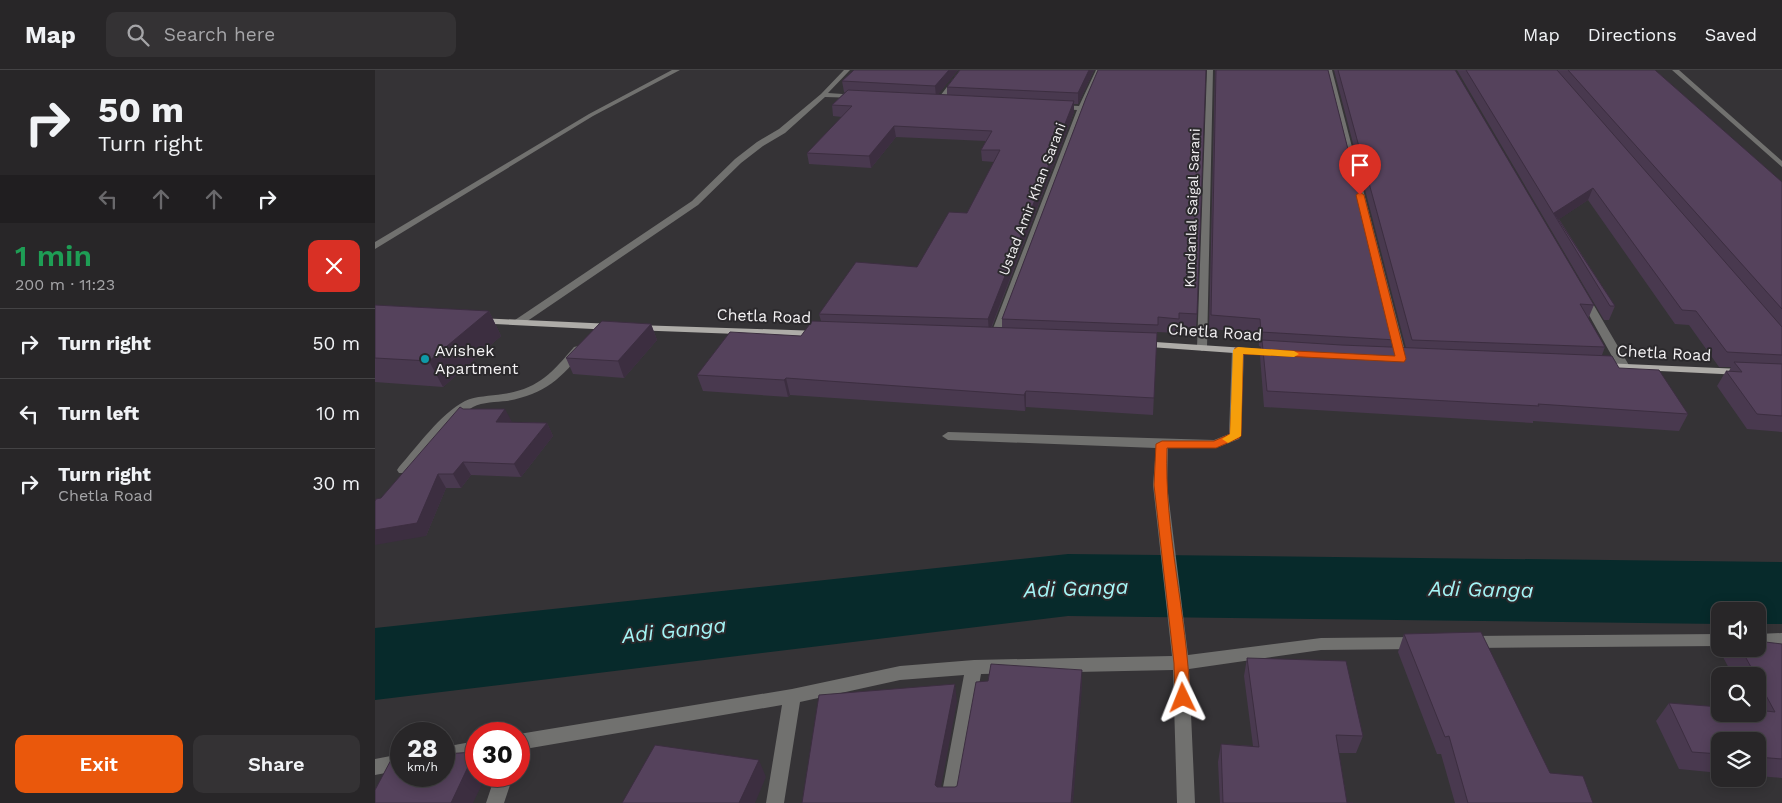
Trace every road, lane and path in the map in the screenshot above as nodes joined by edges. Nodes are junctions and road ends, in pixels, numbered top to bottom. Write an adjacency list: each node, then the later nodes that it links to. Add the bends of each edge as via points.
1 (677, 70): 16 (street, via 591,115)
2 (847, 70): 8 (street)
3 (963, 70): 11 (street)
4 (1099, 70): 14 (street, Ustad Amir Khan Sarani)
5 (1210, 70): 24 (street, Kundanlal Saigal Sarani)
6 (1329, 70): 27 (street)
7 (1675, 70): 15 (street)
8 (823, 95): 9 (street); 19 (street, via 782,131 738,161 695,203)
9 (862, 97)
10 (930, 100): 11 (street)
11 (939, 101): 12 (street)
12 (949, 101)
13 (1053, 107): 14 (street)
14 (1081, 108): 22 (street, Ustad Amir Khan Sarani)
15 (1782, 165)
16 (375, 246)
17 (1580, 291): 29 (street)
18 (470, 321): 19 (main road, Chetla Road)
19 (519, 322): 20 (main road, Chetla Road)
20 (597, 326): 21 (main road, Chetla Road); 33 (street, via 553,379 523,394 469,404)
21 (829, 334)
22 (994, 339)
23 (1128, 344): 24 (main road, Chetla Road)
24 (1201, 348): 25 (main road, Chetla Road)
25 (1238, 350): 26 (main road, Chetla Road); 32 (street, via 1235,436 1216,444)
26 (1288, 354)
27 (1401, 359)
28 (1592, 366): 29 (main road, Chetla Road)
29 (1624, 367): 30 (main road, Chetla Road)
30 (1752, 373)
31 (948, 436): 32 (street)
32 (1162, 444): 39 (street, via 1160,485)
33 (403, 470)
34 (1782, 639): 36 (street)
35 (1711, 640): 37 (street)
36 (1766, 640)
37 (1458, 642)
38 (1438, 643): 39 (street, via 1321,644)
39 (1180, 654): 40 (street); 49 (street)
40 (974, 667): 41 (street, via 900,673); 48 (street)
41 (792, 696): 42 (street); 47 (street)
42 (530, 740)
43 (390, 764): 44 (street)
44 (375, 767)
45 (500, 787): 46 (street)
46 (495, 803)
47 (775, 803)
48 (949, 803)
49 (1186, 803)

